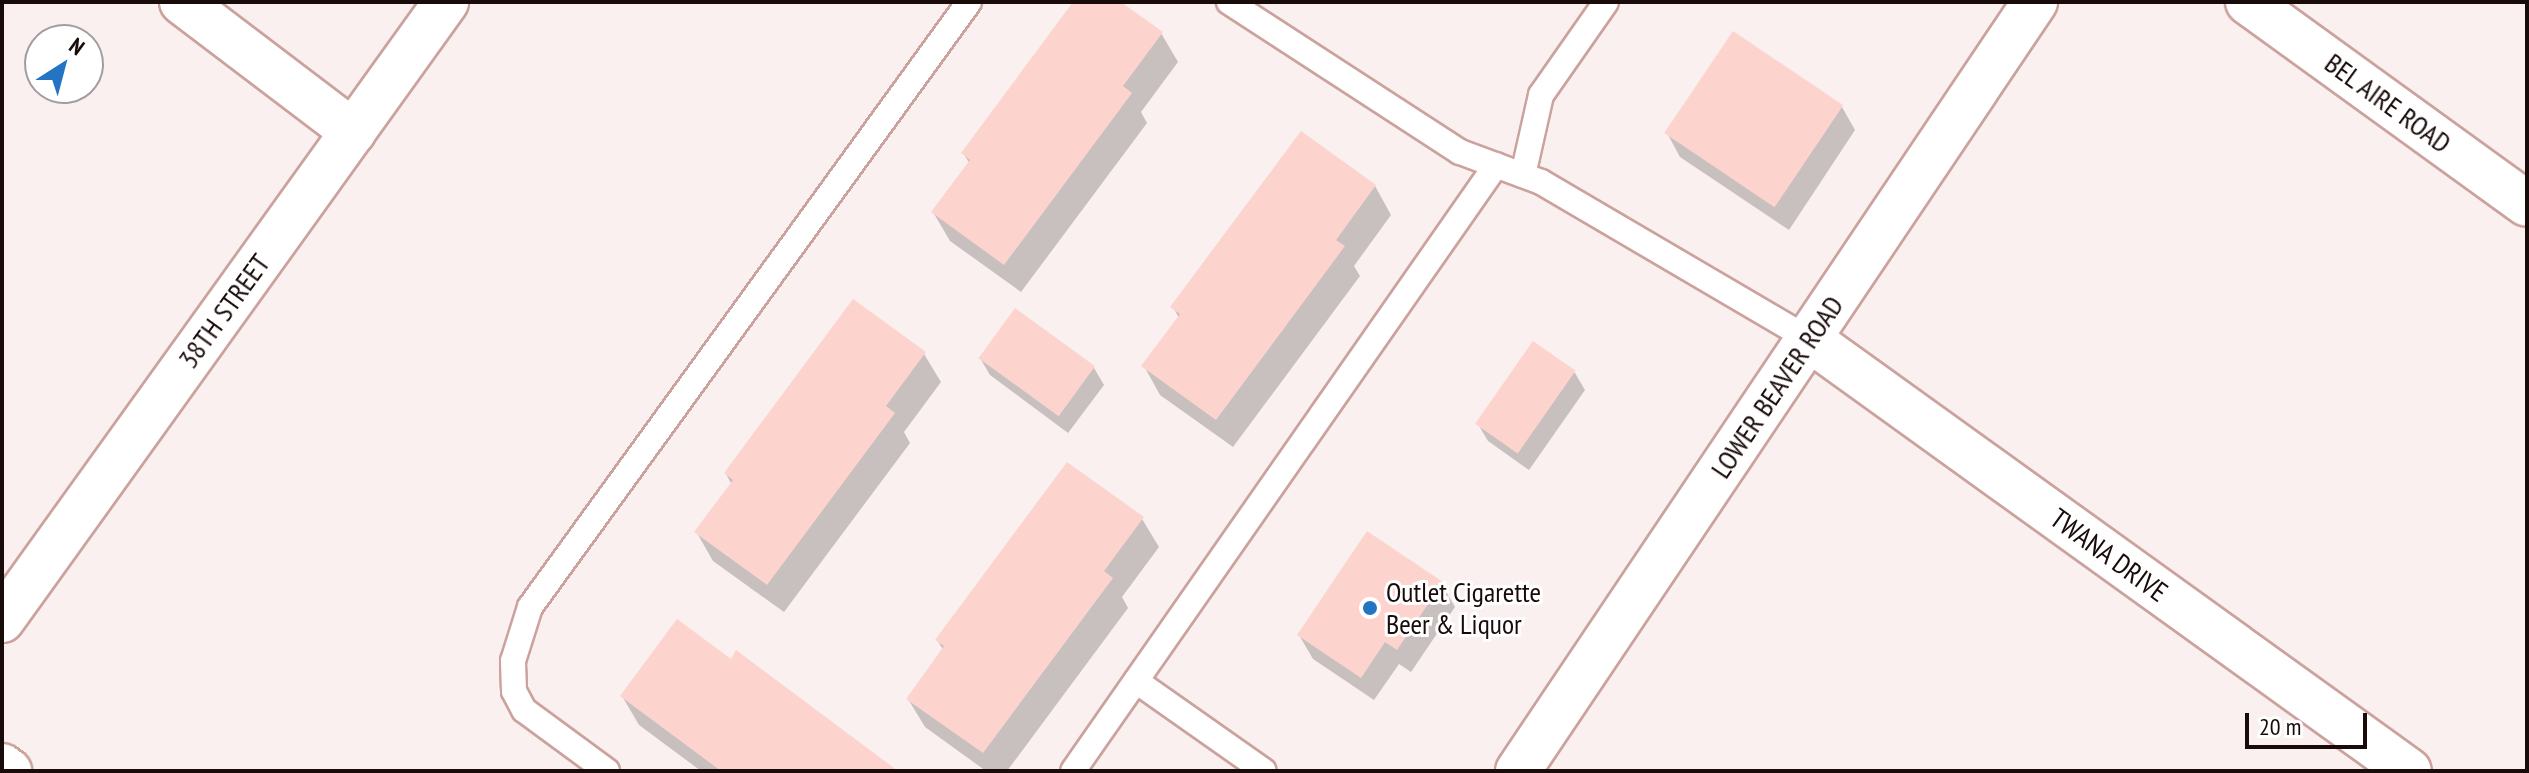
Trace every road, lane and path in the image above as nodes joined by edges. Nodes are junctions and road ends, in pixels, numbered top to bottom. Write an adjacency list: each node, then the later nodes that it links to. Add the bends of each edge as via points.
1 (182, 2): 8 (street)
2 (446, 2): 8 (street, 38TH STREET)
3 (969, 2): 17 (lane, via 530,607 513,661 514,691 524,710)
4 (1229, 2): 9 (lane, via 1460,152)
5 (1606, 2): 10 (lane, via 1541,95)
6 (2035, 2): 12 (street, LOWER BEAVER ROAD)
7 (2248, 2): 11 (street, BEL AIRE ROAD)
8 (353, 132): 13 (street, 38TH STREET)
9 (1496, 165): 10 (lane); 14 (lane)
10 (1523, 175): 12 (lane)
11 (2527, 204)
12 (1809, 339): 20 (street, LOWER BEAVER ROAD); 21 (street, TWANA DRIVE)
13 (2, 620)
14 (1136, 681): 18 (lane); 19 (lane)
15 (2, 766): 16 (street)
16 (9, 771)
17 (607, 771)
18 (1073, 771)
19 (1264, 771)
20 (1518, 771)
21 (2409, 771)

